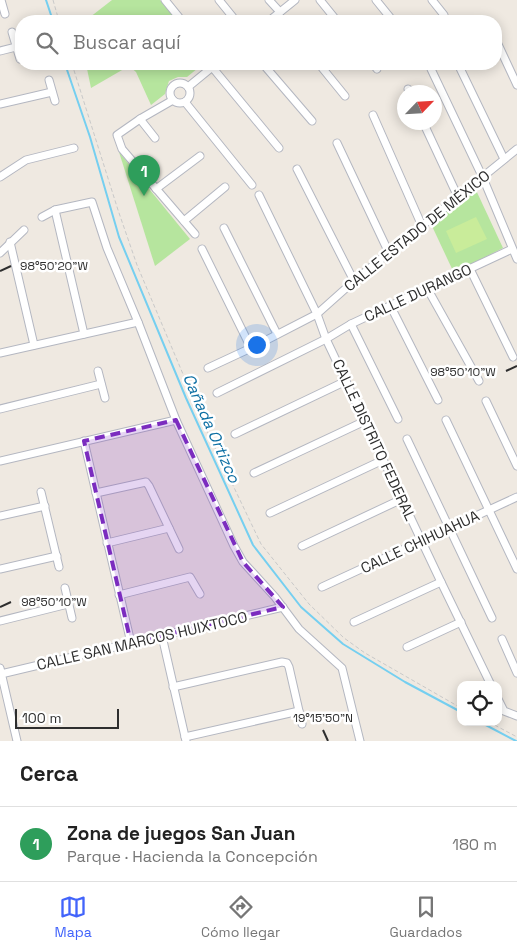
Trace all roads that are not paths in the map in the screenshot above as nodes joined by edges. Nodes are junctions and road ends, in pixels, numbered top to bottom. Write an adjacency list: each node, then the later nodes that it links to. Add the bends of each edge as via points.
1 (1, 0): 10 (street)
2 (166, 0): 11 (street)
3 (219, 0): 12 (street)
4 (270, 0): 9 (street)
5 (295, 0): 9 (street)
6 (320, 0): 14 (street)
7 (376, 0): 15 (street)
8 (432, 0): 16 (street)
9 (278, 13): 13 (street)
10 (5, 14)
11 (177, 15)
12 (231, 15)
13 (276, 15)
14 (332, 15)
15 (388, 15)
16 (444, 15)
17 (12, 32): 18 (street)
18 (15, 43)
19 (15, 47): 20 (street)
20 (0, 51)
21 (502, 53): 29 (street)
22 (209, 70): 30 (street)
23 (219, 70): 44 (street)
24 (268, 70): 39 (street)
25 (323, 70): 32 (street)
26 (431, 70): 50 (street)
27 (461, 70): 47 (street)
28 (49, 80): 31 (street)
29 (517, 85)
30 (188, 87): 33 (street, via 180,82 174,85 170,94); 35 (street, via 190,96)
31 (52, 92): 34 (street); 36 (street)
32 (345, 96)
33 (172, 100): 35 (street); 38 (street)
34 (55, 101)
35 (185, 102): 51 (street)
36 (0, 104)
37 (373, 115): 59 (street)
38 (140, 119): 41 (street); 53 (street, via 117,135 122,149)
39 (312, 121)
40 (427, 130): 55 (street)
41 (155, 138)
42 (337, 143): 67 (street)
43 (74, 148): 49 (street, via 26,160)
44 (280, 148)
45 (517, 149): 47 (street, CALLE ESTADO DE MÉXICO)
46 (200, 156): 53 (street)
47 (504, 159): 50 (street, CALLE ESTADO DE MÉXICO)
48 (297, 169): 70 (street)
49 (0, 177)
50 (483, 178): 55 (street, CALLE ESTADO DE MÉXICO); 65 (street)
51 (252, 185)
52 (225, 188): 58 (street)
53 (156, 189): 58 (street)
54 (259, 195): 73 (street, CALLE DISTRITO FEDERAL)
55 (458, 197): 59 (street, CALLE ESTADO DE MÉXICO)
56 (56, 210): 57 (street); 74 (street, via 92,202); 76 (street)
57 (42, 217)
58 (184, 221): 62 (street)
59 (422, 226): 67 (street, CALLE ESTADO DE MÉXICO)
60 (224, 228): 77 (street)
61 (24, 230): 63 (street)
62 (195, 234)
63 (10, 242): 66 (street); 79 (street)
64 (202, 248): 80 (street)
65 (512, 249): 68 (street); 69 (street, CALLE DURANGO)
66 (0, 252)
67 (388, 253): 70 (street, CALLE ESTADO DE MÉXICO)
68 (517, 259)
69 (470, 269): 71 (street, CALLE DURANGO); 82 (street)
70 (354, 281): 73 (street, CALLE ESTADO DE MÉXICO)
71 (427, 288): 72 (street, CALLE DURANGO); 86 (street)
72 (391, 307): 75 (street, CALLE DURANGO); 90 (street)
73 (317, 314): 77 (street, CALLE ESTADO DE MÉXICO); 78 (street, CALLE DISTRITO FEDERAL)
74 (138, 322): 76 (street); 94 (street)
75 (351, 324): 78 (street, CALLE DURANGO); 93 (street)
76 (84, 334): 79 (street)
77 (277, 334): 80 (street, CALLE ESTADO DE MÉXICO)
78 (326, 339): 85 (street, CALLE DISTRITO FEDERAL); 88 (street, CALLE DURANGO)
79 (34, 345): 81 (street)
80 (251, 348): 83 (street, CALLE ESTADO DE MÉXICO)
81 (0, 353)
82 (513, 357)
83 (208, 368)
84 (98, 371): 87 (street)
85 (346, 381): 96 (street, CALLE DISTRITO FEDERAL); 97 (street)
86 (479, 381)
87 (101, 384): 89 (street); 92 (street)
88 (217, 393)
89 (105, 398)
90 (438, 400)
91 (486, 401): 102 (street)
92 (0, 409)
93 (398, 419)
94 (176, 420): 99 (street); 128 (street, via 243,562)
95 (446, 420): 109 (street)
96 (365, 421): 100 (street, CALLE DISTRITO FEDERAL); 103 (street)
97 (235, 434)
98 (406, 439): 113 (street)
99 (84, 442): 101 (street); 105 (street)
100 (383, 460): 107 (street, CALLE DISTRITO FEDERAL); 110 (street)
101 (0, 461)
102 (517, 466)
103 (254, 473)
104 (42, 492): 108 (street)
105 (96, 493): 112 (street, via 146,482); 115 (street)
106 (517, 497): 109 (street, CALLE CHIHUAHUA)
107 (402, 499): 114 (street, CALLE DISTRITO FEDERAL); 116 (street)
108 (45, 506): 111 (street); 118 (street)
109 (489, 510): 113 (street, CALLE CHIHUAHUA); 121 (street)
110 (270, 513)
111 (0, 516)
112 (169, 528): 115 (street); 117 (street)
113 (450, 528): 114 (street, CALLE CHIHUAHUA); 130 (street)
114 (422, 540): 122 (street, CALLE DISTRITO FEDERAL); 123 (street, CALLE CHIHUAHUA)
115 (107, 543): 126 (street)
116 (302, 546)
117 (179, 549)
118 (57, 556): 119 (street); 120 (street)
119 (60, 567)
120 (0, 569)
121 (517, 569)
122 (441, 582): 132 (street); 133 (street, CALLE DISTRITO FEDERAL)
123 (322, 587)
124 (65, 588): 127 (street)
125 (200, 594): 126 (street, via 190,577)
126 (119, 595): 136 (street)
127 (68, 604): 129 (street); 131 (street)
128 (283, 607): 134 (street, CALLE SAN MARCOS HUIXTOCO); 148 (street, via 299,629 342,668)
129 (72, 618)
130 (492, 618)
131 (0, 620)
132 (354, 622)
133 (461, 622): 137 (street); 140 (street, CALLE DISTRITO FEDERAL)
134 (162, 636): 136 (street, CALLE SAN MARCOS HUIXTOCO); 141 (street)
135 (502, 639): 139 (street)
136 (131, 644): 138 (street, CALLE SAN MARCOS HUIXTOCO)
137 (407, 647)
138 (1, 671): 147 (street)
139 (517, 673)
140 (489, 681)
141 (173, 687): 143 (street, via 282,662 289,667); 146 (street)
142 (502, 707): 144 (street)
143 (299, 711): 145 (street); 146 (street)
144 (517, 716)
145 (302, 724)
146 (185, 739)
147 (17, 741)
148 (360, 741)

